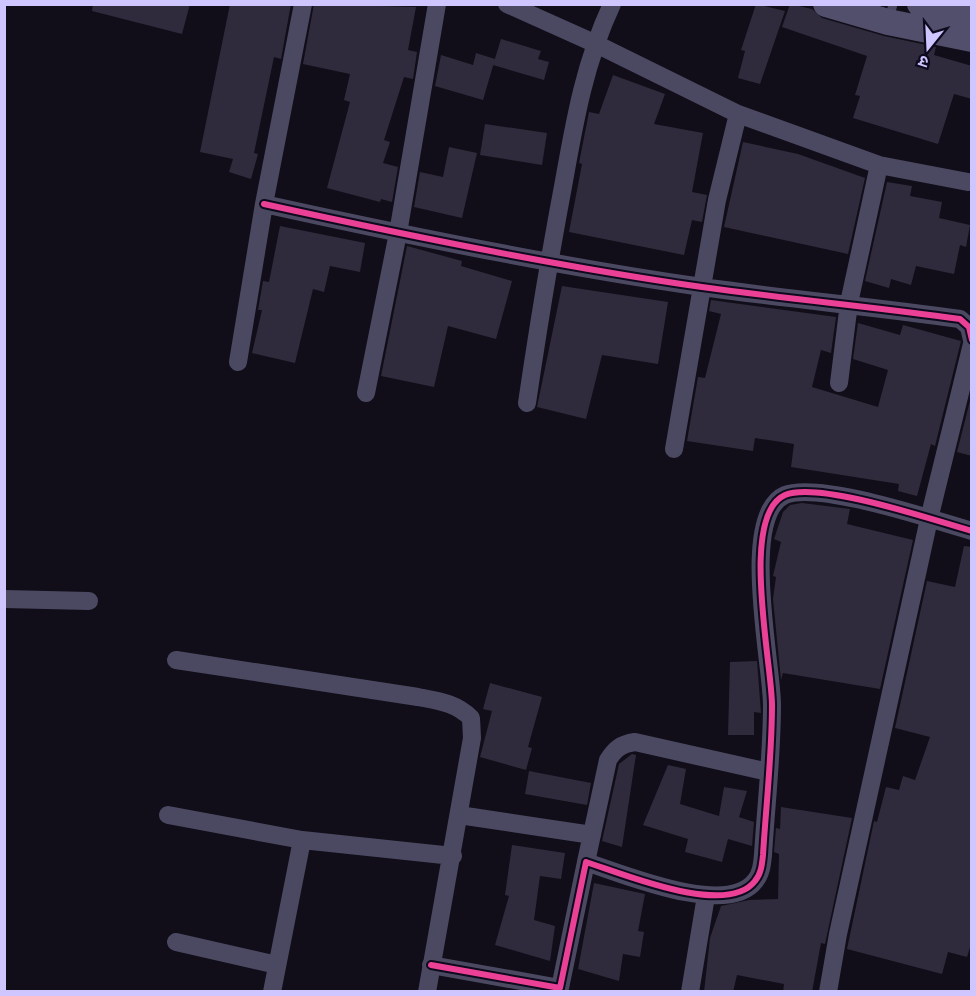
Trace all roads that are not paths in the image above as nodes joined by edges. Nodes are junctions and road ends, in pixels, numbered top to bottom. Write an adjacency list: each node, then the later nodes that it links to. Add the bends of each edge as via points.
1 (303, 4): 14 (street)
2 (437, 4): 15 (street)
3 (507, 4): 10 (street)
4 (612, 4): 10 (street)
5 (826, 4): 7 (main road)
6 (920, 4): 8 (main road)
7 (891, 13): 9 (main road)
8 (972, 15)
9 (972, 39)
10 (594, 43): 11 (street); 16 (street, via 578,105)
11 (738, 114): 12 (street); 17 (street, via 717,200)
12 (879, 165): 13 (street); 18 (street)
13 (968, 182)
14 (264, 204): 15 (street); 20 (street)
15 (398, 233): 16 (street); 22 (street)
16 (549, 260): 17 (street); 23 (street)
17 (702, 287): 18 (street); 24 (street)
18 (849, 303): 19 (street, via 960,319 969,327); 21 (street)
19 (972, 342): 25 (street)
20 (238, 362)
21 (839, 382)
22 (366, 393)
23 (527, 403)
24 (674, 449)
25 (929, 519): 26 (street); 30 (street, via 862,501 803,491 773,503 764,525 761,592 772,702); 45 (street)
26 (972, 531)
27 (4, 599): 28 (street)
28 (89, 601)
29 (176, 660): 32 (street, via 418,697 462,709 471,718 472,738)
30 (768, 772): 33 (street, via 625,743 608,760); 37 (street, via 761,869 754,883 738,893)
31 (168, 815): 34 (street)
32 (459, 815): 33 (street); 35 (street)
33 (592, 835): 36 (street)
34 (302, 840): 35 (street); 39 (street)
35 (453, 856): 40 (street)
36 (586, 862): 37 (street); 41 (street)
37 (706, 896): 44 (street)
38 (176, 942): 39 (street)
39 (277, 965): 42 (street)
40 (431, 965): 41 (street); 43 (street)
41 (560, 989)
42 (272, 992)
43 (427, 992)
44 (690, 992)
45 (828, 992)

